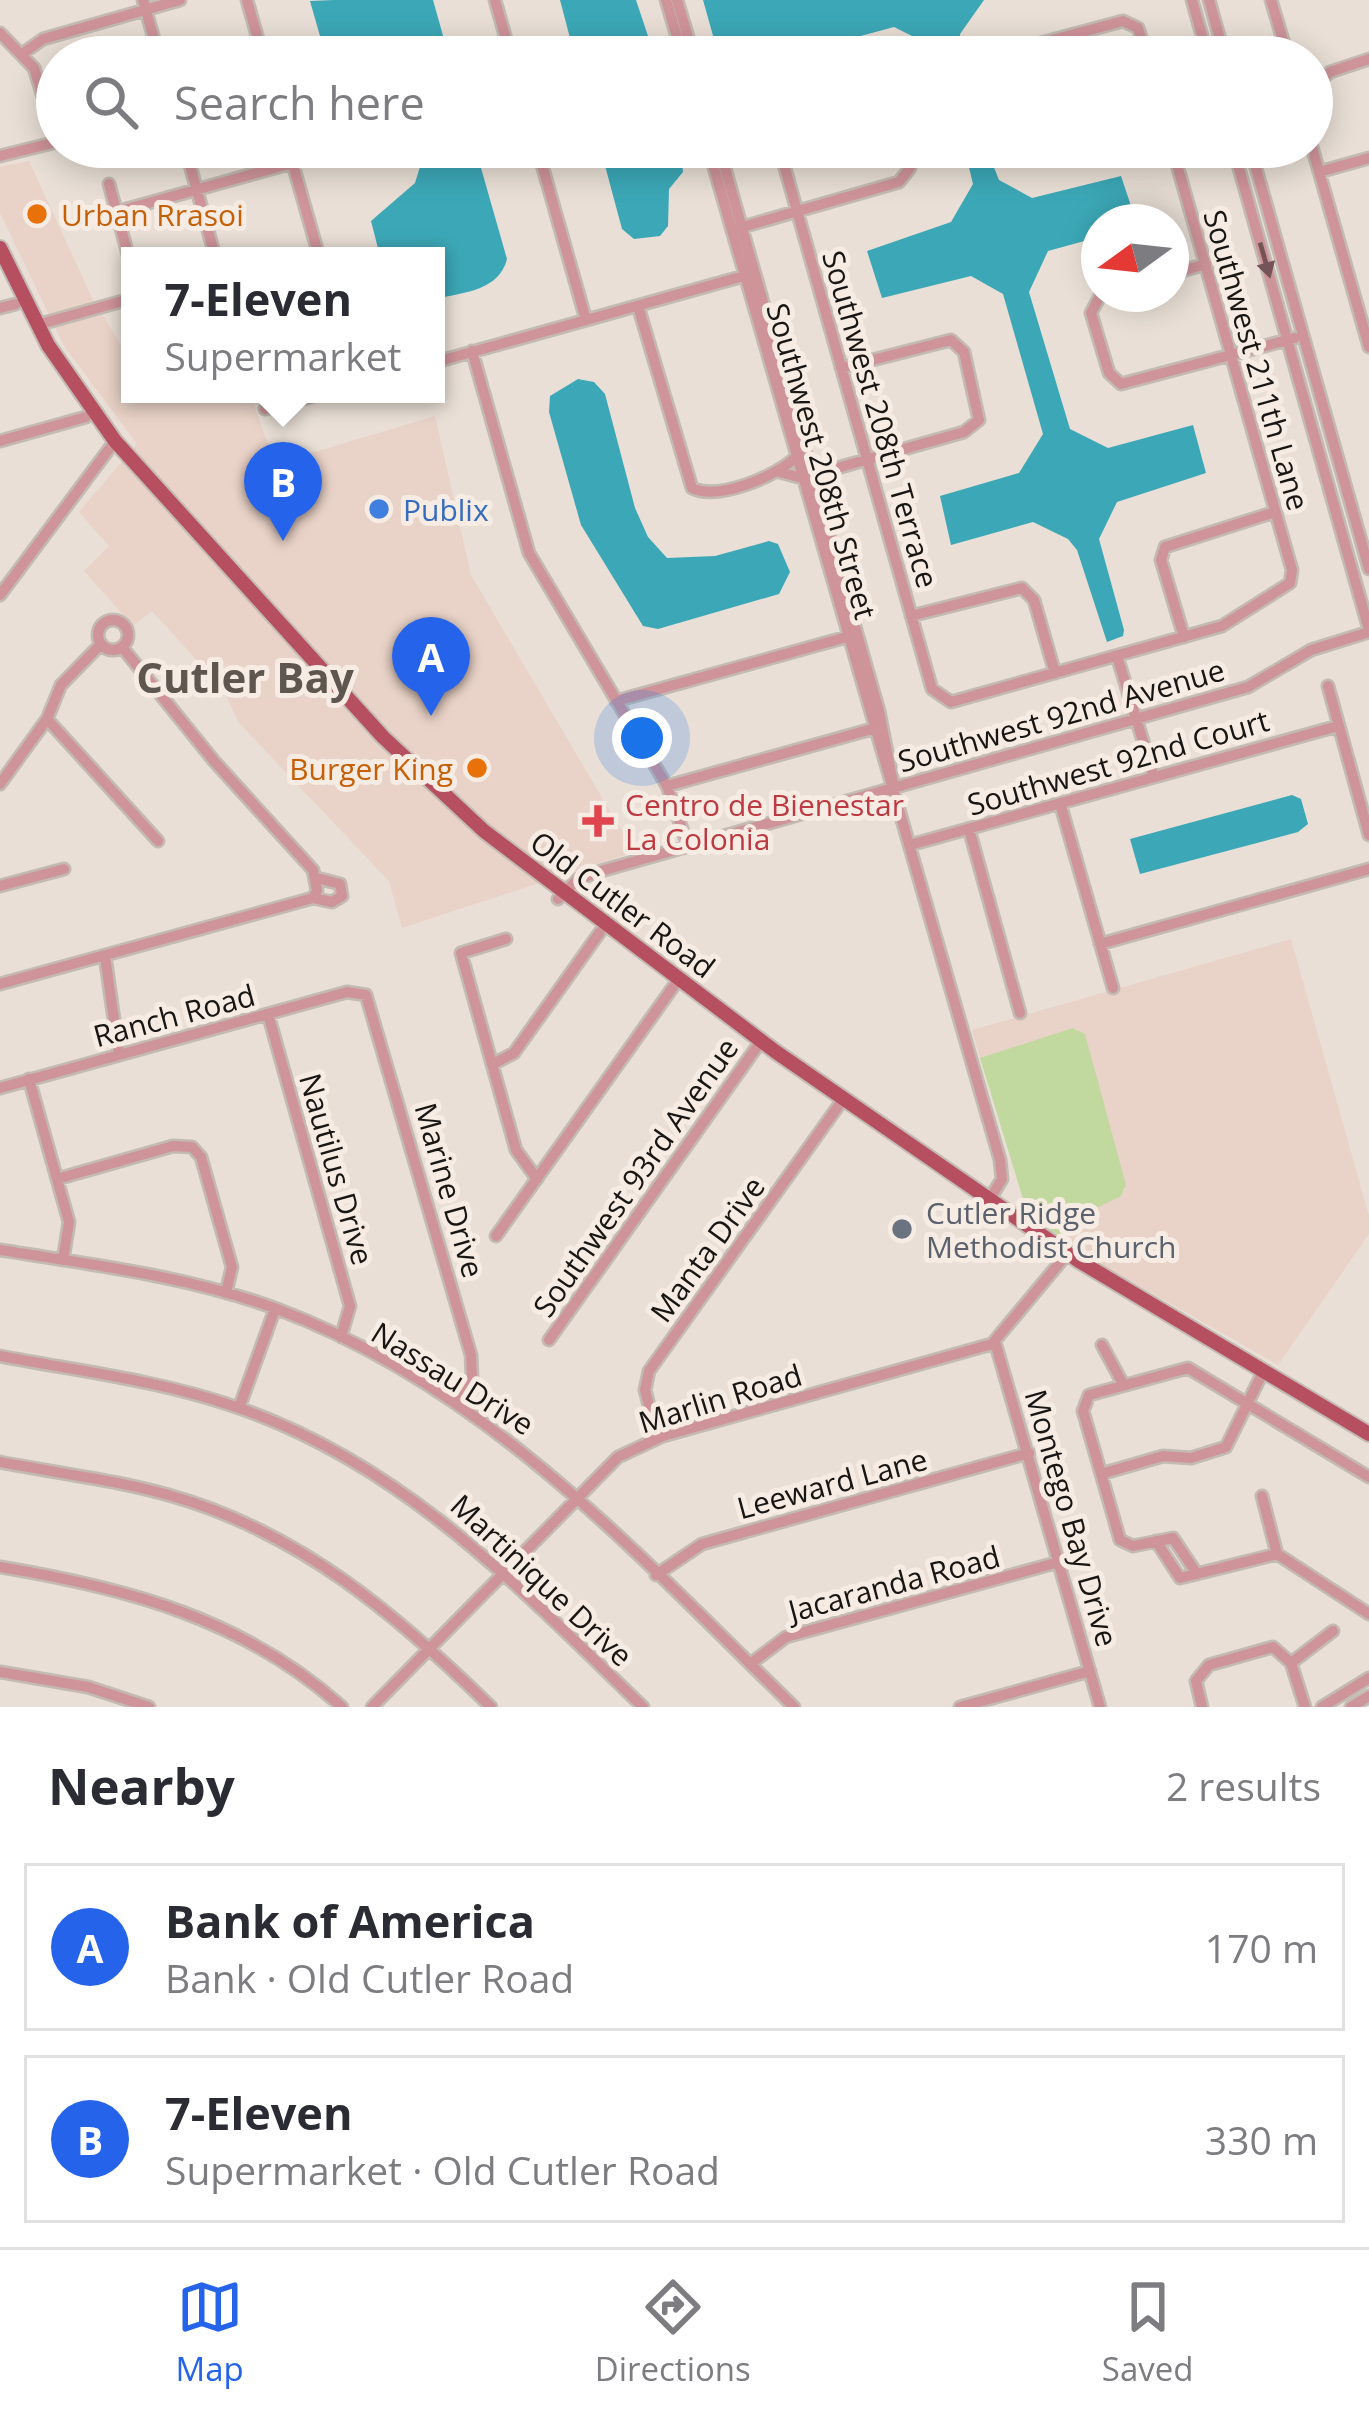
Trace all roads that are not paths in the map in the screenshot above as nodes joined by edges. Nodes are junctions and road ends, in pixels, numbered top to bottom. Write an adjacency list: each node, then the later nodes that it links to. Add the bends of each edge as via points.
1 (181, 0): 9 (street)
2 (247, 0): 13 (street)
3 (495, 0): 14 (street)
4 (667, 0): 15 (street)
5 (677, 0): 16 (street)
6 (1192, 0): 19 (street)
7 (1209, 0): 20 (street)
8 (1271, 0): 21 (street)
9 (144, 5): 11 (street); 12 (street)
10 (0, 33): 23 (street)
11 (49, 36)
12 (153, 36)
13 (256, 36)
14 (505, 36)
15 (676, 36)
16 (688, 36)
17 (1066, 36): 18 (street, via 1119,21 1132,23)
18 (1138, 36)
19 (1202, 36)
20 (1219, 36)
21 (1282, 36)
22 (36, 43): 23 (street)
23 (22, 54): 26 (street)
24 (1369, 59): 25 (street)
25 (1333, 71)
26 (36, 74)
27 (36, 147): 28 (street)
28 (0, 156)
29 (1369, 158): 42 (street)
30 (190, 168): 44 (street)
31 (274, 168): 44 (street)
32 (293, 168): 50 (street)
33 (543, 168): 61 (street)
34 (715, 168): 47 (street, Southwest 208th Street)
35 (724, 168): 47 (street, Southwest 208th Street)
36 (784, 168): 45 (street, Southwest 208th Terrace)
37 (909, 168): 45 (street, via 896,183)
38 (1178, 168): 52 (street, Southwest 211th Lane)
39 (1239, 168): 64 (street, one-way to 64)
40 (1256, 168): 63 (street)
41 (1318, 168): 42 (street)
42 (1319, 172): 66 (street)
43 (109, 184): 46 (street)
44 (196, 190): 46 (street); 49 (street)
45 (797, 211): 47 (street); 70 (street, Southwest 208th Terrace)
46 (116, 212): 48 (street)
47 (737, 229): 55 (street, Southwest 208th Street)
48 (126, 247)
49 (212, 247)
50 (316, 247)
51 (0, 248): 62 (main road, Old Cutler Road)
52 (1205, 264): 54 (street); 68 (street, Southwest 211th Lane)
53 (0, 268): 57 (main road, Old Cutler Road)
54 (1189, 269)
55 (750, 275): 58 (street); 76 (street, Southwest 208th Street); 79 (street, Southwest 208th Street)
56 (121, 301): 62 (street)
57 (16, 304): 59 (street); 65 (main road, Old Cutler Road)
58 (638, 306): 61 (street); 78 (street, via 688,483 699,492)
59 (0, 308)
60 (1100, 312): 68 (street, via 1115,382)
61 (586, 320): 67 (street)
62 (37, 325): 65 (main road, Old Cutler Road)
63 (1304, 335): 64 (street); 81 (street)
64 (1288, 340): 68 (street); 84 (street)
65 (42, 343): 73 (main road, Old Cutler Road); 75 (main road, Old Cutler Road)
66 (1369, 347)
67 (472, 352): 69 (street); 93 (street, via 529,553)
68 (1232, 356): 80 (street, Southwest 211th Lane)
69 (445, 360)
70 (841, 368): 77 (street, Southwest 208th Terrace); 77 (street, via 940,339 954,341 965,357 979,420 968,431)
71 (287, 403): 72 (street)
72 (265, 409)
73 (86, 417): 74 (street); 75 (main road, Old Cutler Road)
74 (0, 441)
75 (111, 443): 82 (street); 89 (main road, Old Cutler Road)
76 (796, 457): 78 (street); 79 (street, Southwest 208th Street)
77 (867, 459): 79 (street); 83 (street, Southwest 208th Terrace)
78 (780, 472): 79 (street)
79 (807, 477): 85 (street, Southwest 208th Street)
80 (1275, 512): 86 (street, Southwest 211th Lane, via 1292,570 1288,586 1236,620); 86 (street, via 1165,548 1162,563)
81 (1369, 568)
82 (0, 595)
83 (911, 616): 91 (street, Southwest 208th Terrace, via 943,701); 91 (street, via 1010,588 1029,591)
84 (1369, 631): 95 (street, Southwest 92nd Avenue, via 1306,652 1252,686)
85 (852, 635): 93 (street); 99 (street, Southwest 208th Street); 105 (street, Southwest 208th Street)
86 (1184, 637): 90 (street)
87 (101, 644): 88 (street); 88 (street, via 99,630 115,620 128,633); 94 (street, via 61,685)
88 (122, 647): 120 (street, via 316,889)
89 (299, 650): 96 (main road, Old Cutler Road); 97 (main road, Old Cutler Road)
90 (1117, 656): 91 (street); 95 (street)
91 (1055, 673)
92 (1328, 686): 98 (street)
93 (616, 701): 104 (street)
94 (47, 718): 101 (street); 110 (street)
95 (1136, 718): 102 (street); 105 (street, Southwest 92nd Avenue)
96 (356, 720): 97 (main road); 106 (main road, Old Cutler Road)
97 (373, 724): 106 (main road, Old Cutler Road)
98 (1338, 726): 102 (street, Southwest 92nd Court); 109 (street)
99 (872, 729): 104 (street); 105 (street, Southwest 208th Street)
100 (2, 755): 101 (street)
101 (15, 764): 103 (street)
102 (1154, 777): 107 (street, Southwest 92nd Court)
103 (0, 784)
104 (667, 786): 112 (street)
105 (893, 786): 111 (street, Southwest 208th Street); 112 (street, Southwest 92nd Avenue)
106 (428, 787): 116 (main road, Old Cutler Road)
107 (1060, 803): 108 (street, Southwest 92nd Court); 119 (street)
108 (969, 829): 111 (street, Southwest 92nd Court); 125 (street)
109 (1369, 835)
110 (158, 841)
111 (910, 845): 135 (street, Southwest 208th Street, via 1002,1166)
112 (688, 846): 116 (street, Southwest 92nd Avenue, via 590,874)
113 (1369, 868): 119 (street)
114 (64, 869): 115 (street)
115 (0, 886)
116 (560, 896): 117 (main road, Old Cutler Road); 121 (main road, Old Cutler Road)
117 (600, 932): 121 (main road, Old Cutler Road); 129 (street, via 514,1053)
118 (506, 939): 129 (street, via 460,953)
119 (1100, 944): 123 (street)
120 (105, 956): 122 (street); 128 (street)
121 (675, 983): 127 (main road, Old Cutler Road); 134 (street)
122 (0, 984)
123 (1113, 988)
124 (362, 992): 126 (street, Ranch Road); 150 (street, Marine Drive, via 374,1008 471,1355 472,1378)
125 (1020, 1012)
126 (268, 1014): 128 (street, Ranch Road); 142 (street, Nautilus Drive, via 350,1306)
127 (760, 1044): 132 (main road, Old Cutler Road); 143 (street, Southwest 93rd Avenue)
128 (119, 1055): 130 (street, Ranch Road)
129 (493, 1064): 134 (street, via 520,1161)
130 (29, 1079): 131 (street, Ranch Road); 133 (street)
131 (0, 1088)
132 (842, 1101): 135 (main road, Old Cutler Road); 153 (street, Manta Drive, via 650,1371 645,1390)
133 (58, 1179): 139 (street, via 70,1228); 140 (street, via 173,1146 196,1150 232,1267)
134 (537, 1179): 136 (street)
135 (988, 1203): 138 (main road, Old Cutler Road)
136 (496, 1236)
137 (0, 1250): 139 (street, Nassau Drive)
138 (1065, 1257): 144 (street); 147 (main road, Old Cutler Road)
139 (63, 1259): 140 (street, Nassau Drive)
140 (226, 1293): 141 (street, Nassau Drive)
141 (275, 1309): 142 (street, Nassau Drive); 151 (street)
142 (341, 1336): 150 (street, Nassau Drive)
143 (549, 1340)
144 (995, 1342): 153 (street, Marlin Road); 155 (street, Montego Bay Drive)
145 (1102, 1345): 148 (street)
146 (0, 1356): 151 (street, Martinique Drive, via 160,1384)
147 (1262, 1374): 149 (street); 152 (main road, Old Cutler Road); 154 (main road, Old Cutler Road)
148 (1123, 1384): 149 (street, via 1183,1367); 157 (street, via 1083,1402)
149 (1247, 1401): 157 (street, via 1224,1448); 158 (street)
150 (458, 1402): 159 (street, Nassau Drive)
151 (239, 1408): 165 (street, Martinique Drive, via 379,1475)
152 (1369, 1434)
153 (657, 1437): 159 (street, Marlin Road, via 613,1461)
154 (1369, 1444)
155 (1029, 1454): 163 (street, Montego Bay Drive); 167 (street, Leeward Lane, via 702,1544)
156 (0, 1462): 170 (street, via 143,1489 230,1517 326,1566)
157 (1101, 1474): 161 (street, via 1123,1543)
158 (1369, 1477)
159 (575, 1496): 165 (street, Marlin Road); 167 (street, Nassau Drive)
160 (1262, 1496): 162 (street)
161 (1156, 1541): 166 (street, via 1175,1540); 166 (street, via 1175,1575)
162 (1277, 1555): 166 (street); 168 (street)
163 (1059, 1562): 171 (street, Jacaranda Road, via 785,1637); 173 (street, Montego Bay Drive)
164 (0, 1567): 178 (street, via 185,1610 266,1650)
165 (502, 1572): 170 (street, Marlin Road); 181 (street, Martinique Drive)
166 (1197, 1574)
167 (656, 1575): 171 (street, Nassau Drive)
168 (1369, 1614)
169 (1333, 1631): 172 (street)
170 (430, 1647): 179 (street, Marlin Road); 180 (street)
171 (749, 1664): 182 (street, Nassau Drive)
172 (1291, 1664): 185 (street, via 1273,1647 1209,1664 1196,1681); 186 (street)
173 (1090, 1671): 183 (street); 184 (street, Montego Bay Drive)
174 (0, 1672): 177 (street)
175 (1369, 1678): 187 (street)
176 (1369, 1696): 188 (street)
177 (149, 1707)
178 (342, 1707)
179 (371, 1707)
180 (491, 1707)
181 (643, 1707)
182 (794, 1707)
183 (959, 1707)
184 (1100, 1707)
185 (1202, 1707)
186 (1305, 1707)
187 (1322, 1707)
188 (1352, 1707)

